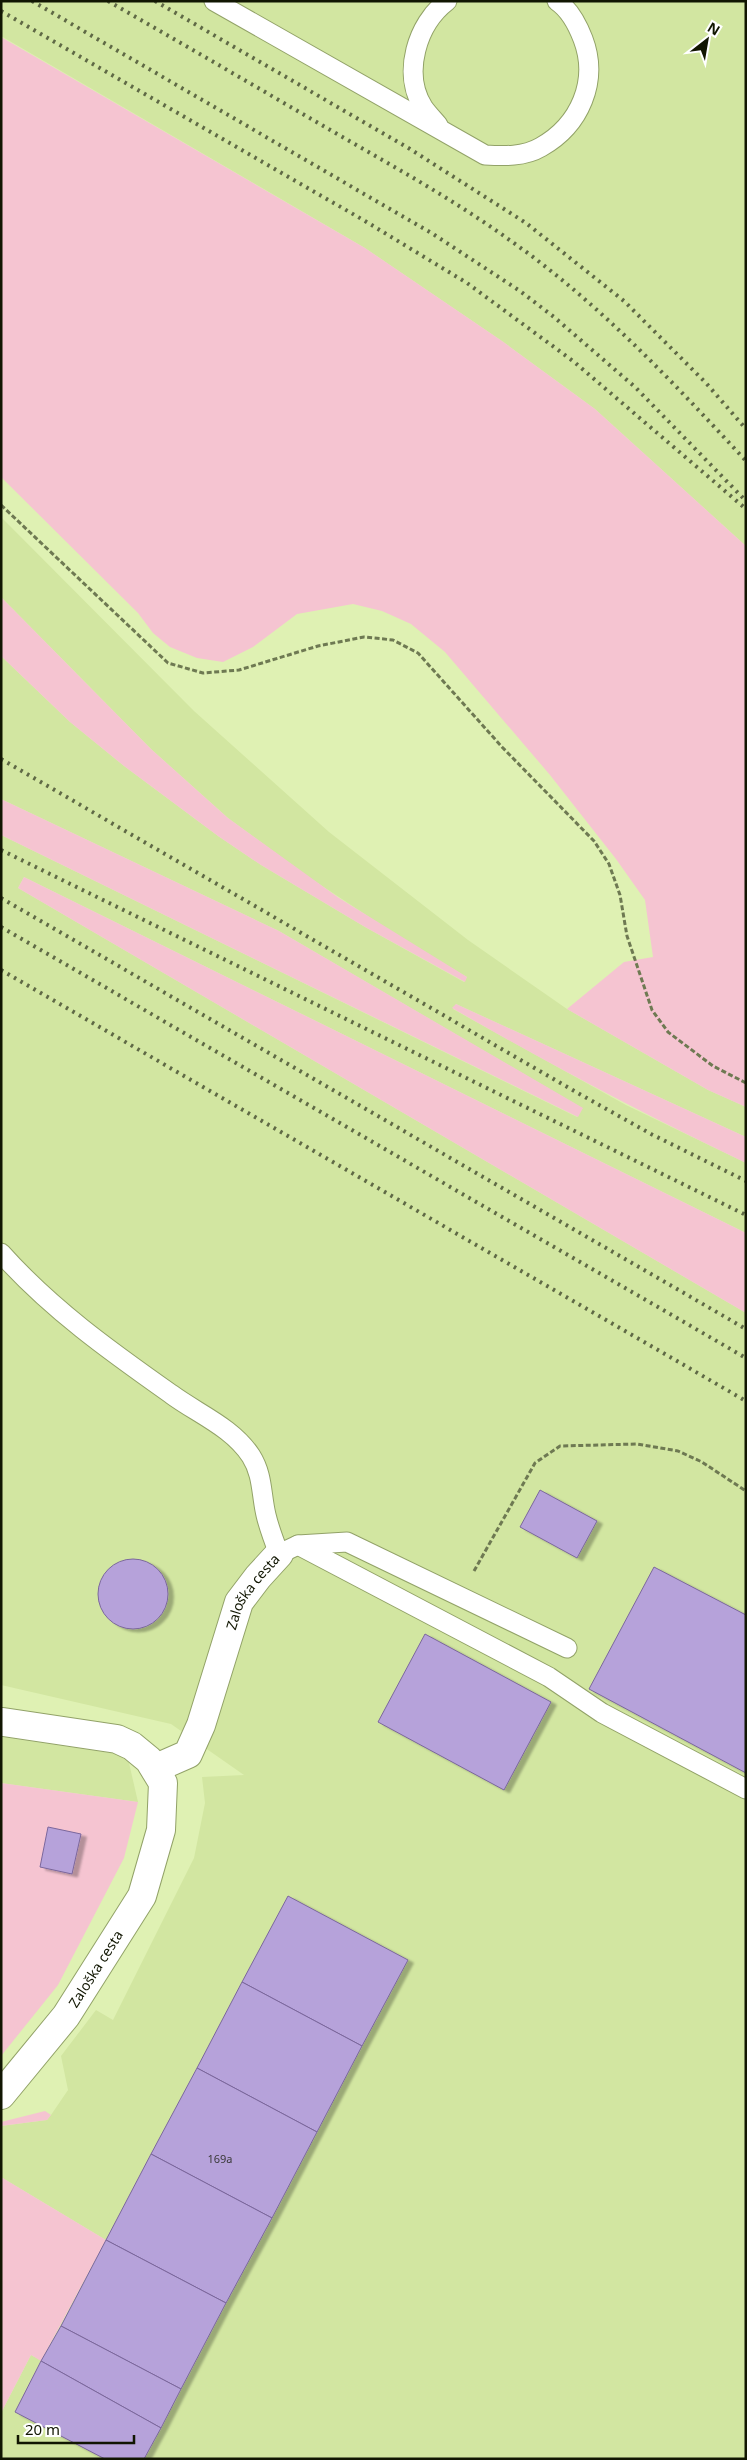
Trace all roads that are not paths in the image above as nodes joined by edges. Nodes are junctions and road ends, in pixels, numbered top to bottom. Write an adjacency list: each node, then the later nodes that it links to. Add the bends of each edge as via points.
1 (214, 1): 4 (lane)
2 (447, 1): 4 (lane, via 422,30 414,55 414,81 422,107)
3 (557, 1): 4 (lane, via 578,26 588,53 589,81 580,108 564,131 540,148 513,156 485,155)
4 (447, 135)
5 (1, 1253): 6 (lane, via 26,1281 74,1324 173,1396 238,1438 262,1479 266,1513)
6 (288, 1550): 7 (lane, Zaloška cesta, via 347,1542); 9 (street, Zaloška cesta, via 258,1576 239,1602 201,1725 188,1754); 10 (lane, via 549,1677 602,1713)
7 (567, 1648)
8 (3, 1722): 9 (street, via 117,1739 132,1746)
9 (156, 1768): 11 (street, Zaloška cesta, via 163,1784 161,1830 142,1896 66,2016)
10 (746, 1789)
11 (1, 2095)

